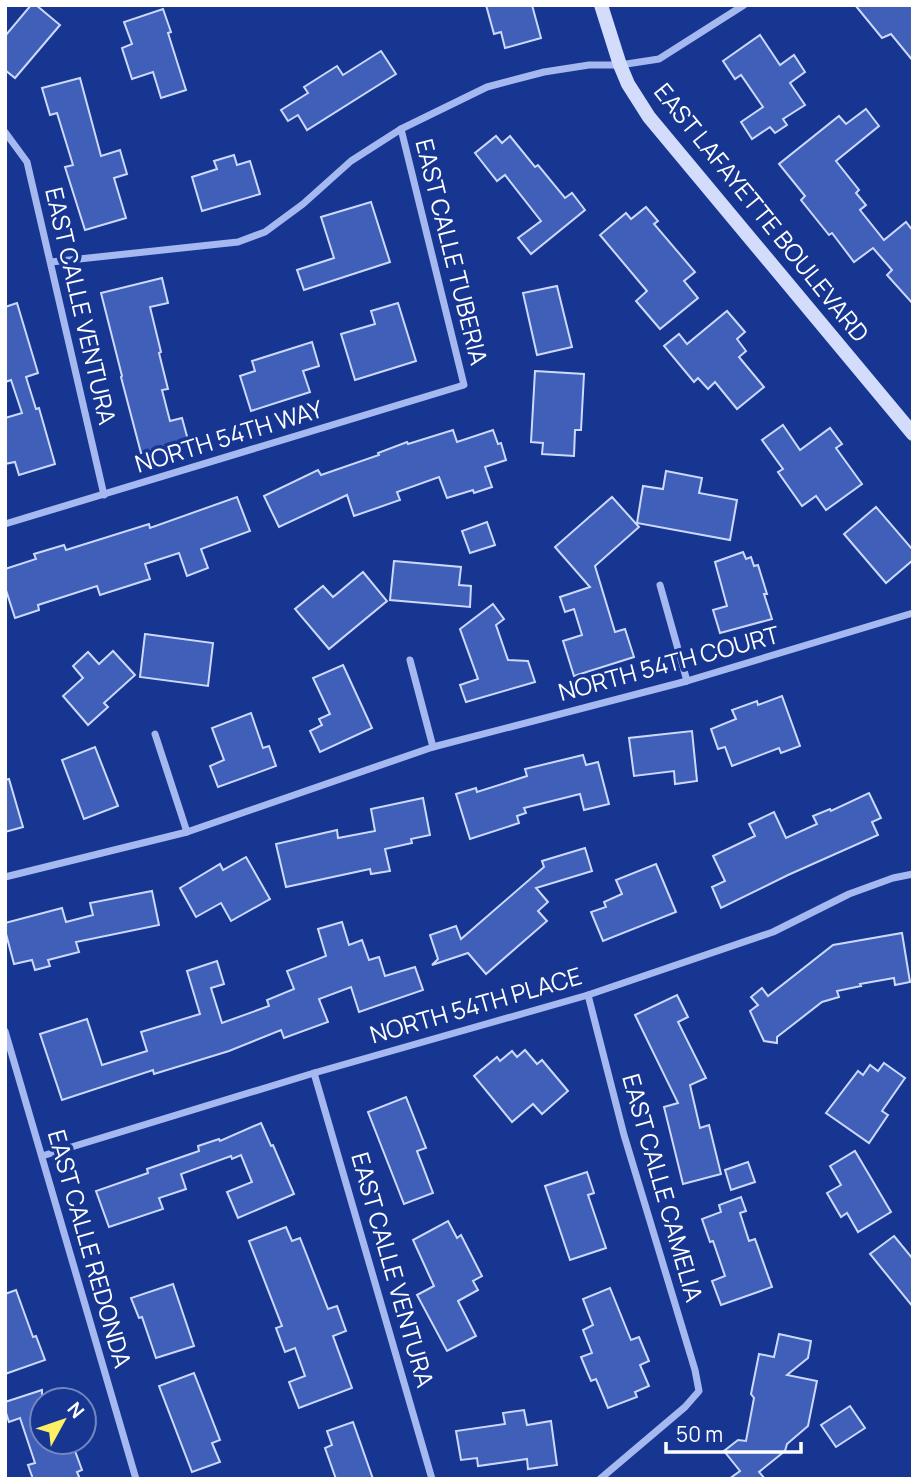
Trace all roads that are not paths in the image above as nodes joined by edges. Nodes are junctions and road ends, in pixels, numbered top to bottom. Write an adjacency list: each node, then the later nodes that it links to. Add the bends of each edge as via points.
1 (601, 5): 3 (street, EAST LAFAYETTE BOULEVARD)
2 (744, 5): 3 (street, via 659,59)
3 (620, 65): 4 (street, via 544,72 487,88); 8 (street, EAST LAFAYETTE BOULEVARD, via 649,117)
4 (401, 129): 6 (street, via 351,161 265,232 238,242); 7 (street, EAST CALLE TUBERIA)
5 (5, 132): 6 (street, EAST CALLE VENTURA, via 27,162)
6 (51, 262): 9 (street, EAST CALLE VENTURA)
7 (464, 385): 9 (street, NORTH 54TH WAY)
8 (913, 434)
9 (104, 495): 10 (street, NORTH 54TH WAY)
10 (5, 524)
11 (660, 585): 14 (street)
12 (913, 613): 14 (street, NORTH 54TH COURT)
13 (410, 660): 16 (street)
14 (687, 681): 16 (street, NORTH 54TH COURT)
15 (155, 734): 17 (street)
16 (433, 747): 17 (street, NORTH 54TH COURT)
17 (187, 832): 19 (street, NORTH 54TH COURT)
18 (913, 874): 20 (street, NORTH 54TH PLACE, via 849,894 773,932)
19 (5, 877)
20 (589, 995): 22 (street, NORTH 54TH PLACE); 26 (street, EAST CALLE CAMELIA, via 624,1135 699,1391)
21 (5, 1031): 23 (street, EAST CALLE REDONDA)
22 (314, 1073): 23 (street, NORTH 54TH PLACE); 25 (street, EAST CALLE VENTURA)
23 (42, 1156): 24 (street, EAST CALLE REDONDA)
24 (136, 1479)
25 (432, 1479)
26 (600, 1479)

